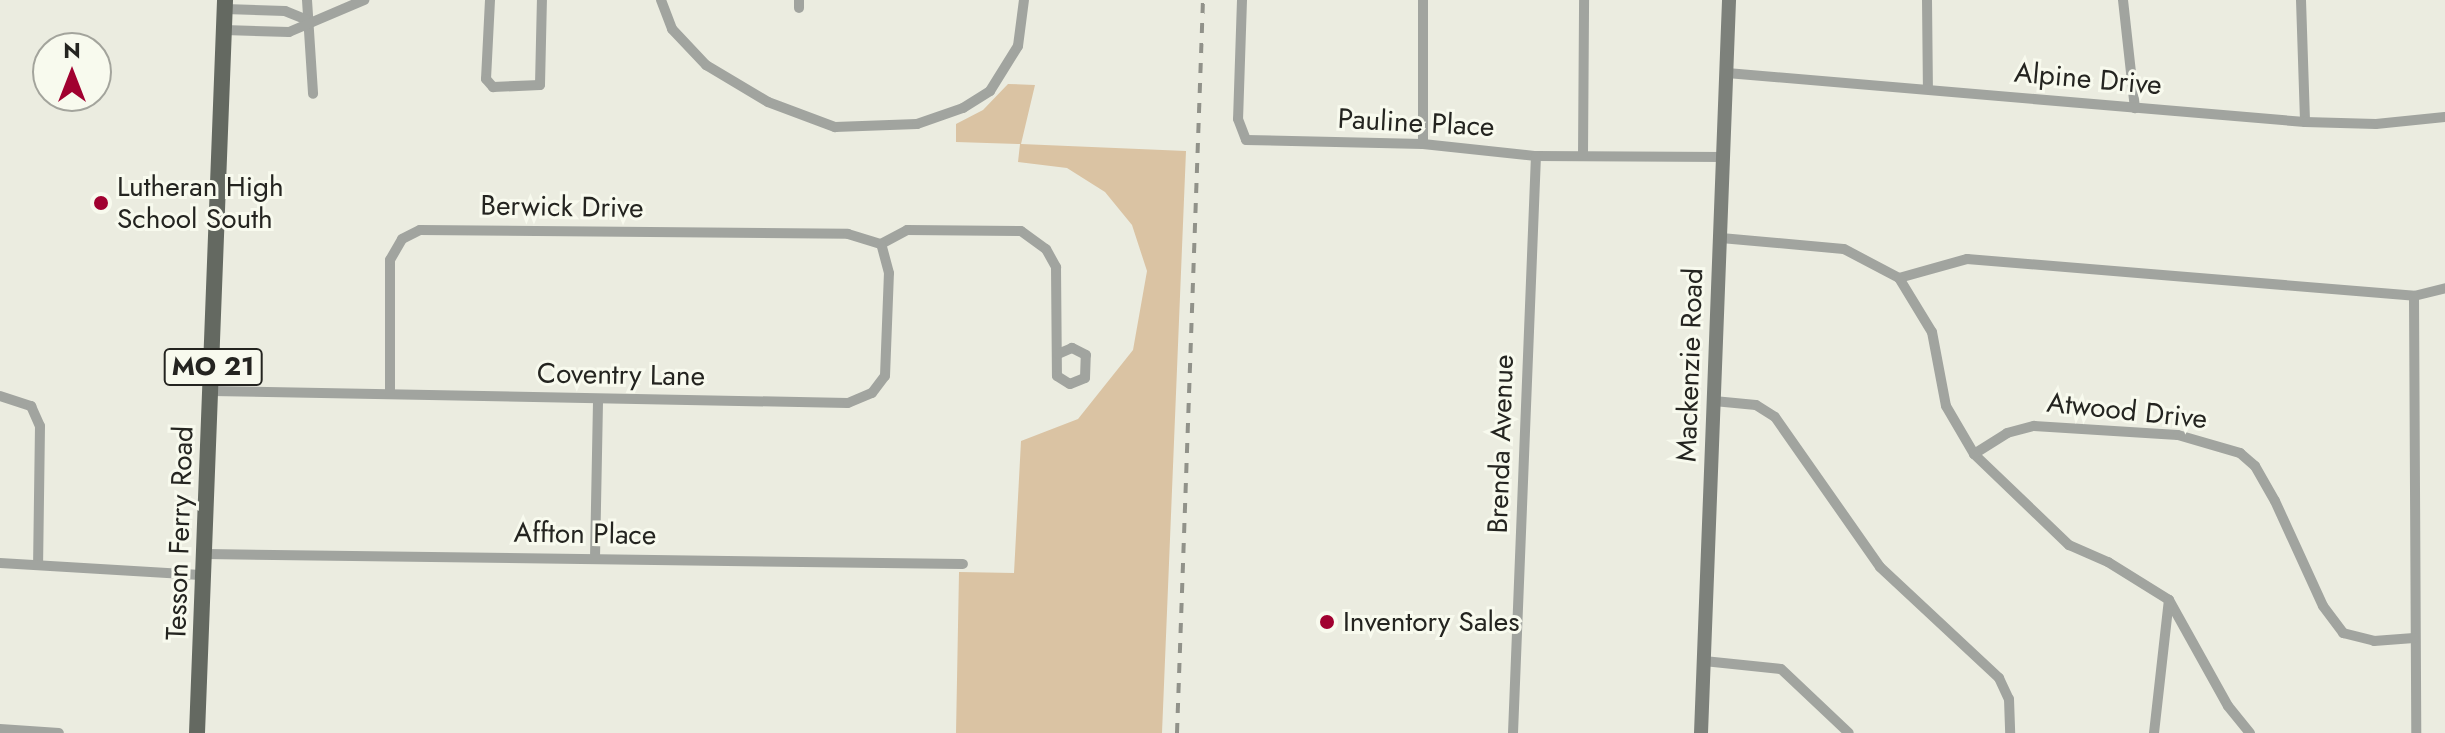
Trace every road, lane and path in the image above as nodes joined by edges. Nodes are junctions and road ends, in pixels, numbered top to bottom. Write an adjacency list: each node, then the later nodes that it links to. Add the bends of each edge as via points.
1 (307, 0): 15 (street)
2 (364, 0): 15 (street)
3 (490, 0): 4 (street, via 486,79 493,87 540,85)
4 (542, 0)
5 (661, 0): 6 (street, via 672,29 706,65 768,102 835,127 880,127 939,118 990,91 1018,46)
6 (1024, 0)
7 (1242, 0): 23 (street, Pauline Place, via 1238,119 1246,140)
8 (1423, 0): 23 (street)
9 (1584, 0): 24 (street)
10 (1729, 0): 17 (main road, Mackenzie Road)
11 (1927, 0): 18 (street)
12 (2123, 0): 20 (street)
13 (2301, 0): 22 (street)
14 (225, 4): 15 (street, via 285,11); 16 (main road, Tesson Ferry Road / MO 21)
15 (312, 22): 16 (street, via 289,32); 19 (street)
16 (224, 30): 33 (main road, Tesson Ferry Road / MO 21)
17 (1727, 73): 18 (street, Alpine Drive); 26 (main road, Mackenzie Road)
18 (1928, 89): 20 (street, Alpine Drive)
19 (313, 94)
20 (2135, 108): 22 (street, Alpine Drive)
21 (2445, 117): 22 (street, Alpine Drive, via 2376,124)
22 (2305, 122)
23 (1423, 144): 25 (street, Pauline Place)
24 (1583, 155): 25 (street, Pauline Place); 26 (street, Pauline Place)
25 (1536, 156): 51 (street, Brenda Avenue)
26 (1724, 157): 27 (main road, Mackenzie Road)
27 (1721, 238): 29 (street, via 1844,249); 37 (main road, Mackenzie Road)
28 (881, 244): 32 (street, via 907,230 1021,231 1046,249 1056,267); 34 (street, Berwick Drive, via 848,234 420,230 402,239 390,260); 36 (street, Coventry Lane, via 889,273 885,376 872,393 848,403)
29 (1899, 278): 31 (street, via 1967,259); 38 (street, via 1932,332 1946,406)
30 (2445, 288): 31 (street)
31 (2414, 296): 46 (street)
32 (1058, 354)
33 (212, 391): 34 (street, Coventry Lane); 39 (main road, Tesson Ferry Road / MO 21)
34 (390, 393): 36 (street, Coventry Lane)
35 (0, 396): 43 (street, via 31,406 40,426)
36 (598, 399): 40 (street)
37 (1714, 401): 47 (main road, Mackenzie Road); 54 (street, via 1756,405 1775,417 1880,567 1999,678 2009,699)
38 (1974, 454): 45 (street, via 2069,545); 46 (street, Atwood Drive, via 2007,433 2034,426 2178,435 2240,453 2255,466 2323,606 2343,633 2374,641)
39 (206, 554): 40 (street, Affton Place); 44 (main road, Tesson Ferry Road / MO 21)
40 (595, 558): 42 (street, Affton Place)
41 (0, 563): 43 (street)
42 (963, 564)
43 (38, 565): 44 (street)
44 (205, 575): 50 (main road, Tesson Ferry Road / MO 21)
45 (2169, 600): 55 (street); 56 (street, via 2228,706)
46 (2414, 638): 57 (street)
47 (1704, 661): 52 (main road, Mackenzie Road); 53 (street, via 1781,669)
48 (0, 729): 49 (street)
49 (59, 733)
50 (197, 733)
51 (1513, 733)
52 (1701, 733)
53 (1849, 733)
54 (2010, 733)
55 (2154, 733)
56 (2250, 733)
57 (2416, 733)

